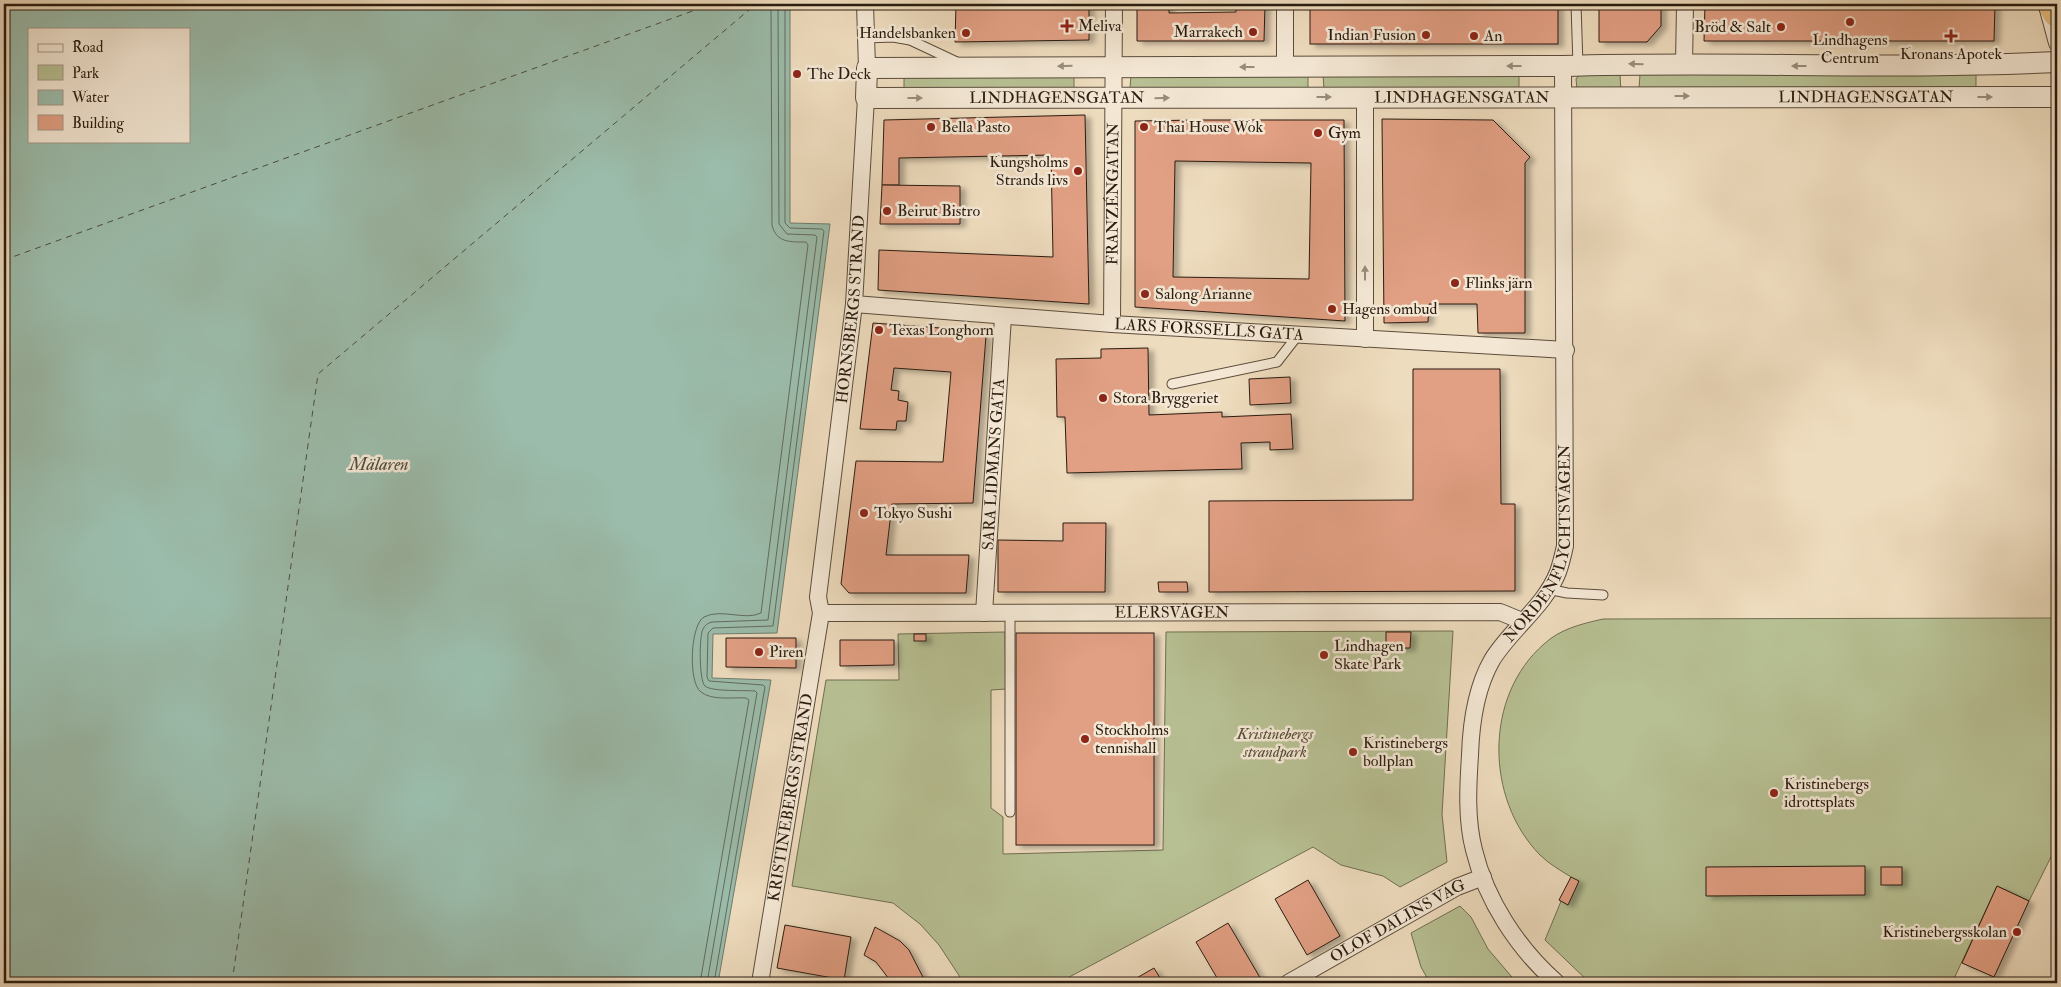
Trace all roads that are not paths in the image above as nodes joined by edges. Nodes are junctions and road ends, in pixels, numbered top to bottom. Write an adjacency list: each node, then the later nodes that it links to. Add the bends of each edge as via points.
1 (865, 4): 9 (street, HORNSBERGS STRAND)
2 (1114, 4): 12 (street, FRANZÉNGATAN)
3 (1285, 4): 16 (street)
4 (1576, 4): 13 (lane)
5 (1685, 4): 14 (street)
6 (2047, 4): 10 (street)
7 (2052, 4): 8 (highway)
8 (2057, 12)
9 (866, 38): 15 (lane, via 910,40); 17 (street, HORNSBERGS STRAND)
10 (2057, 42)
11 (2057, 62): 14 (street, LINDHAGENSGATAN, one-way to 14, via 1985,66)
12 (1114, 66): 15 (street, LINDHAGENSGATAN, one-way to 15); 16 (street, LINDHAGENSGATAN, one-way to 12); 22 (street, FRANZÉNGATAN)
13 (1570, 66): 14 (street, LINDHAGENSGATAN, one-way to 13); 16 (street, LINDHAGENSGATAN, one-way to 16); 21 (street, NORDENFLYCHTSVÄGEN)
14 (1684, 66)
15 (968, 67): 17 (street, LINDHAGENSGATAN)
16 (1285, 67)
17 (867, 68): 20 (street, HORNSBERGS STRAND)
18 (2057, 96): 21 (street, LINDHAGENSGATAN, one-way to 18)
19 (1365, 97): 21 (street, LINDHAGENSGATAN); 22 (street, LINDHAGENSGATAN, one-way to 19); 27 (street, one-way to 19)
20 (866, 98): 22 (street, LINDHAGENSGATAN, one-way to 22); 23 (street, HORNSBERGS STRAND)
21 (1564, 98): 28 (street, NORDENFLYCHTSVÄGEN)
22 (1113, 99): 25 (street, FRANZÉNGATAN)
23 (854, 304): 24 (street, LARS FORSSELLS GATA); 32 (street, HORNSBERGS STRAND, via 818,597)
24 (1003, 316): 25 (street, LARS FORSSELLS GATA); 33 (street, SARA LIDMANS GATA)
25 (1112, 324): 26 (street, LARS FORSSELLS GATA)
26 (1298, 335): 27 (street, LARS FORSSELLS GATA); 29 (lane, via 1277,362)
27 (1365, 339): 28 (street, LARS FORSSELLS GATA)
28 (1566, 350): 30 (street, NORDENFLYCHTSVÄGEN, via 1566,546 1558,573)
29 (1172, 384)
30 (1548, 588): 31 (lane, via 1567,593); 35 (street, NORDENFLYCHTSVÄGEN)
31 (1604, 595)
32 (822, 613): 33 (street, ELERSVÄGEN); 38 (street, KRISTINEBERGS STRAND)
33 (984, 613): 34 (street, ELERSVÄGEN)
34 (1010, 613): 35 (street, ELERSVÄGEN, via 1500,612); 36 (lane)
35 (1522, 621): 37 (street, NORDENFLYCHTSVÄGEN, via 1492,660 1477,696 1470,738 1470,822 1474,850)
36 (1010, 812)
37 (1483, 877): 39 (street, OLOF DALINS VÄG, via 1457,887); 40 (street, NORDENFLYCHTSVÄGEN, via 1518,941 1532,960)
38 (760, 983)
39 (1288, 983)
40 (1557, 983)

